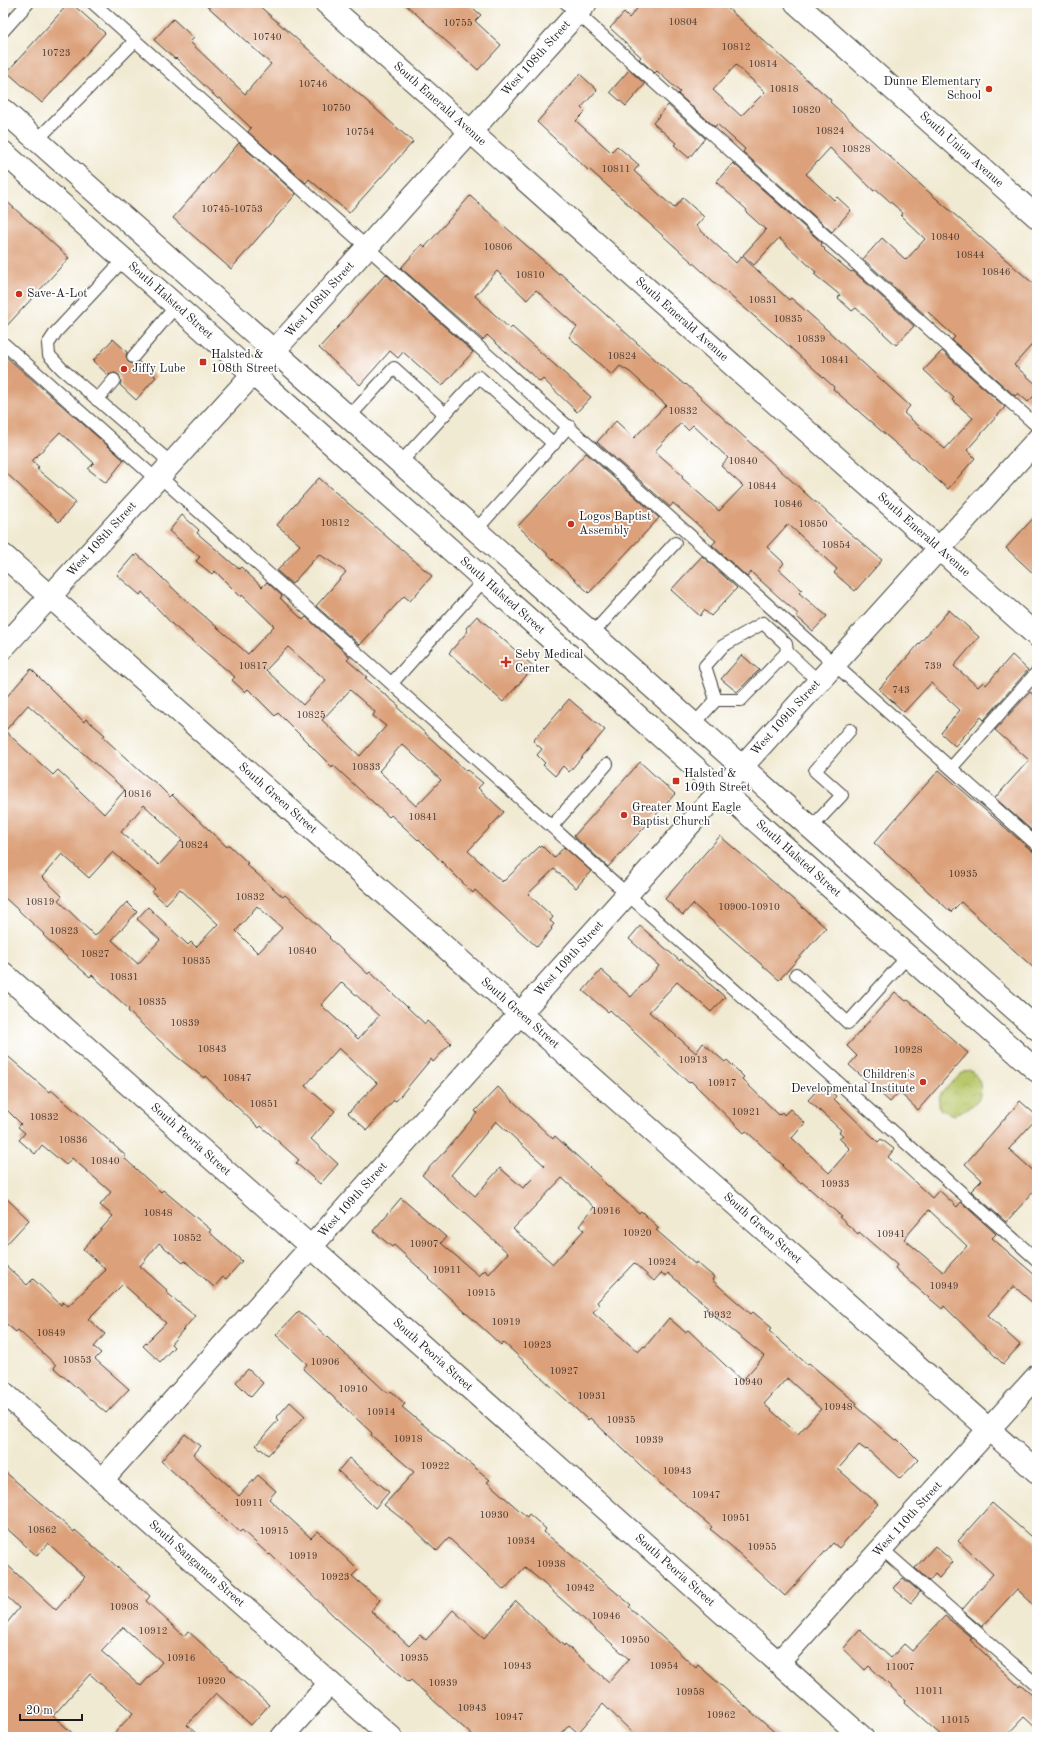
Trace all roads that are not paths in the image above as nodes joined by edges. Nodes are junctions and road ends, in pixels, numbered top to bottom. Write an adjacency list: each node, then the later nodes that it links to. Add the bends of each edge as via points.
1 (28, 3): 6 (lane)
2 (93, 3): 7 (lane)
3 (326, 3): 9 (street, South Emerald Avenue)
4 (796, 3): 12 (street, South Union Avenue)
5 (576, 6): 9 (street, West 108th Street); 25 (lane)
6 (3, 31)
7 (135, 41): 10 (lane); 13 (lane)
8 (3, 110): 10 (street)
9 (470, 131): 13 (street, West 108th Street); 32 (street, South Emerald Avenue)
10 (37, 140): 17 (street)
11 (3, 152): 14 (street, South Halsted Street)
12 (1037, 217)
13 (366, 247): 17 (street, West 108th Street); 24 (lane)
14 (124, 259): 15 (street, South Halsted Street); 21 (lane, via 56,332 48,344 49,355)
15 (176, 306): 18 (lane); 19 (street, South Halsted Street)
16 (3, 343): 29 (lane)
17 (274, 351): 19 (street, West 108th Street); 23 (street)
18 (133, 357)
19 (253, 374): 29 (street, West 108th Street); 34 (street, South Halsted Street)
20 (114, 380): 21 (lane)
21 (97, 400): 29 (lane)
22 (445, 414): 23 (lane, via 394,368); 27 (lane, via 479,377); 28 (lane)
23 (348, 417): 28 (street)
24 (569, 426): 27 (lane); 40 (lane)
25 (1037, 426)
26 (1037, 440): 32 (street, West 109th Street)
27 (554, 444): 30 (lane)
28 (400, 463): 30 (street)
29 (162, 473): 35 (street, West 108th Street); 43 (lane)
30 (476, 530): 36 (street)
31 (675, 543): 36 (lane)
32 (939, 548): 37 (street, South Emerald Avenue); 40 (street, West 109th Street)
33 (3, 554): 35 (street, South Green Street)
34 (484, 580): 43 (lane); 50 (street, South Halsted Street)
35 (50, 597): 38 (street, West 108th Street); 58 (street, South Green Street)
36 (592, 634): 45 (street)
37 (1037, 636)
38 (3, 648)
39 (787, 652): 42 (lane); 44 (lane, via 742,700); 44 (lane, via 786,644 763,623 723,646 705,666)
40 (834, 664): 42 (street, West 109th Street); 49 (lane)
41 (1037, 672): 49 (lane)
42 (818, 681): 48 (street, West 109th Street)
43 (392, 684): 51 (lane)
44 (716, 700): 45 (lane)
45 (694, 724): 48 (street)
46 (850, 730): 52 (lane, via 815,771 842,795)
47 (607, 764): 51 (lane)
48 (742, 766): 50 (street, West 109th Street); 52 (street)
49 (951, 768): 53 (lane)
50 (721, 790): 54 (street, West 109th Street); 55 (street, South Halsted Street)
51 (552, 826): 54 (lane)
52 (811, 828): 59 (street)
53 (1037, 844)
54 (627, 894): 58 (street, West 109th Street); 62 (lane)
55 (908, 956): 57 (lane, via 848,1023); 60 (street, South Halsted Street)
56 (3, 973): 61 (street, South Peoria Street)
57 (796, 974)
58 (520, 1014): 61 (street, West 109th Street); 65 (street, South Green Street)
59 (1037, 1029)
60 (1037, 1071)
61 (311, 1247): 67 (street, West 109th Street); 69 (street, South Peoria Street)
62 (1037, 1260)
63 (1037, 1376): 65 (street, West 110th Street)
64 (3, 1392): 67 (street, South Sangamon Street)
65 (989, 1430): 66 (street, South Green Street); 68 (street, West 110th Street)
66 (1037, 1472)
67 (102, 1480): 70 (street, South Sangamon Street)
68 (882, 1548): 69 (street, West 110th Street); 71 (lane)
69 (779, 1662): 74 (street, South Peoria Street)
70 (330, 1683): 72 (street); 73 (street, South Sangamon Street)
71 (1037, 1685)
72 (282, 1737)
73 (391, 1737)
74 (862, 1737)

